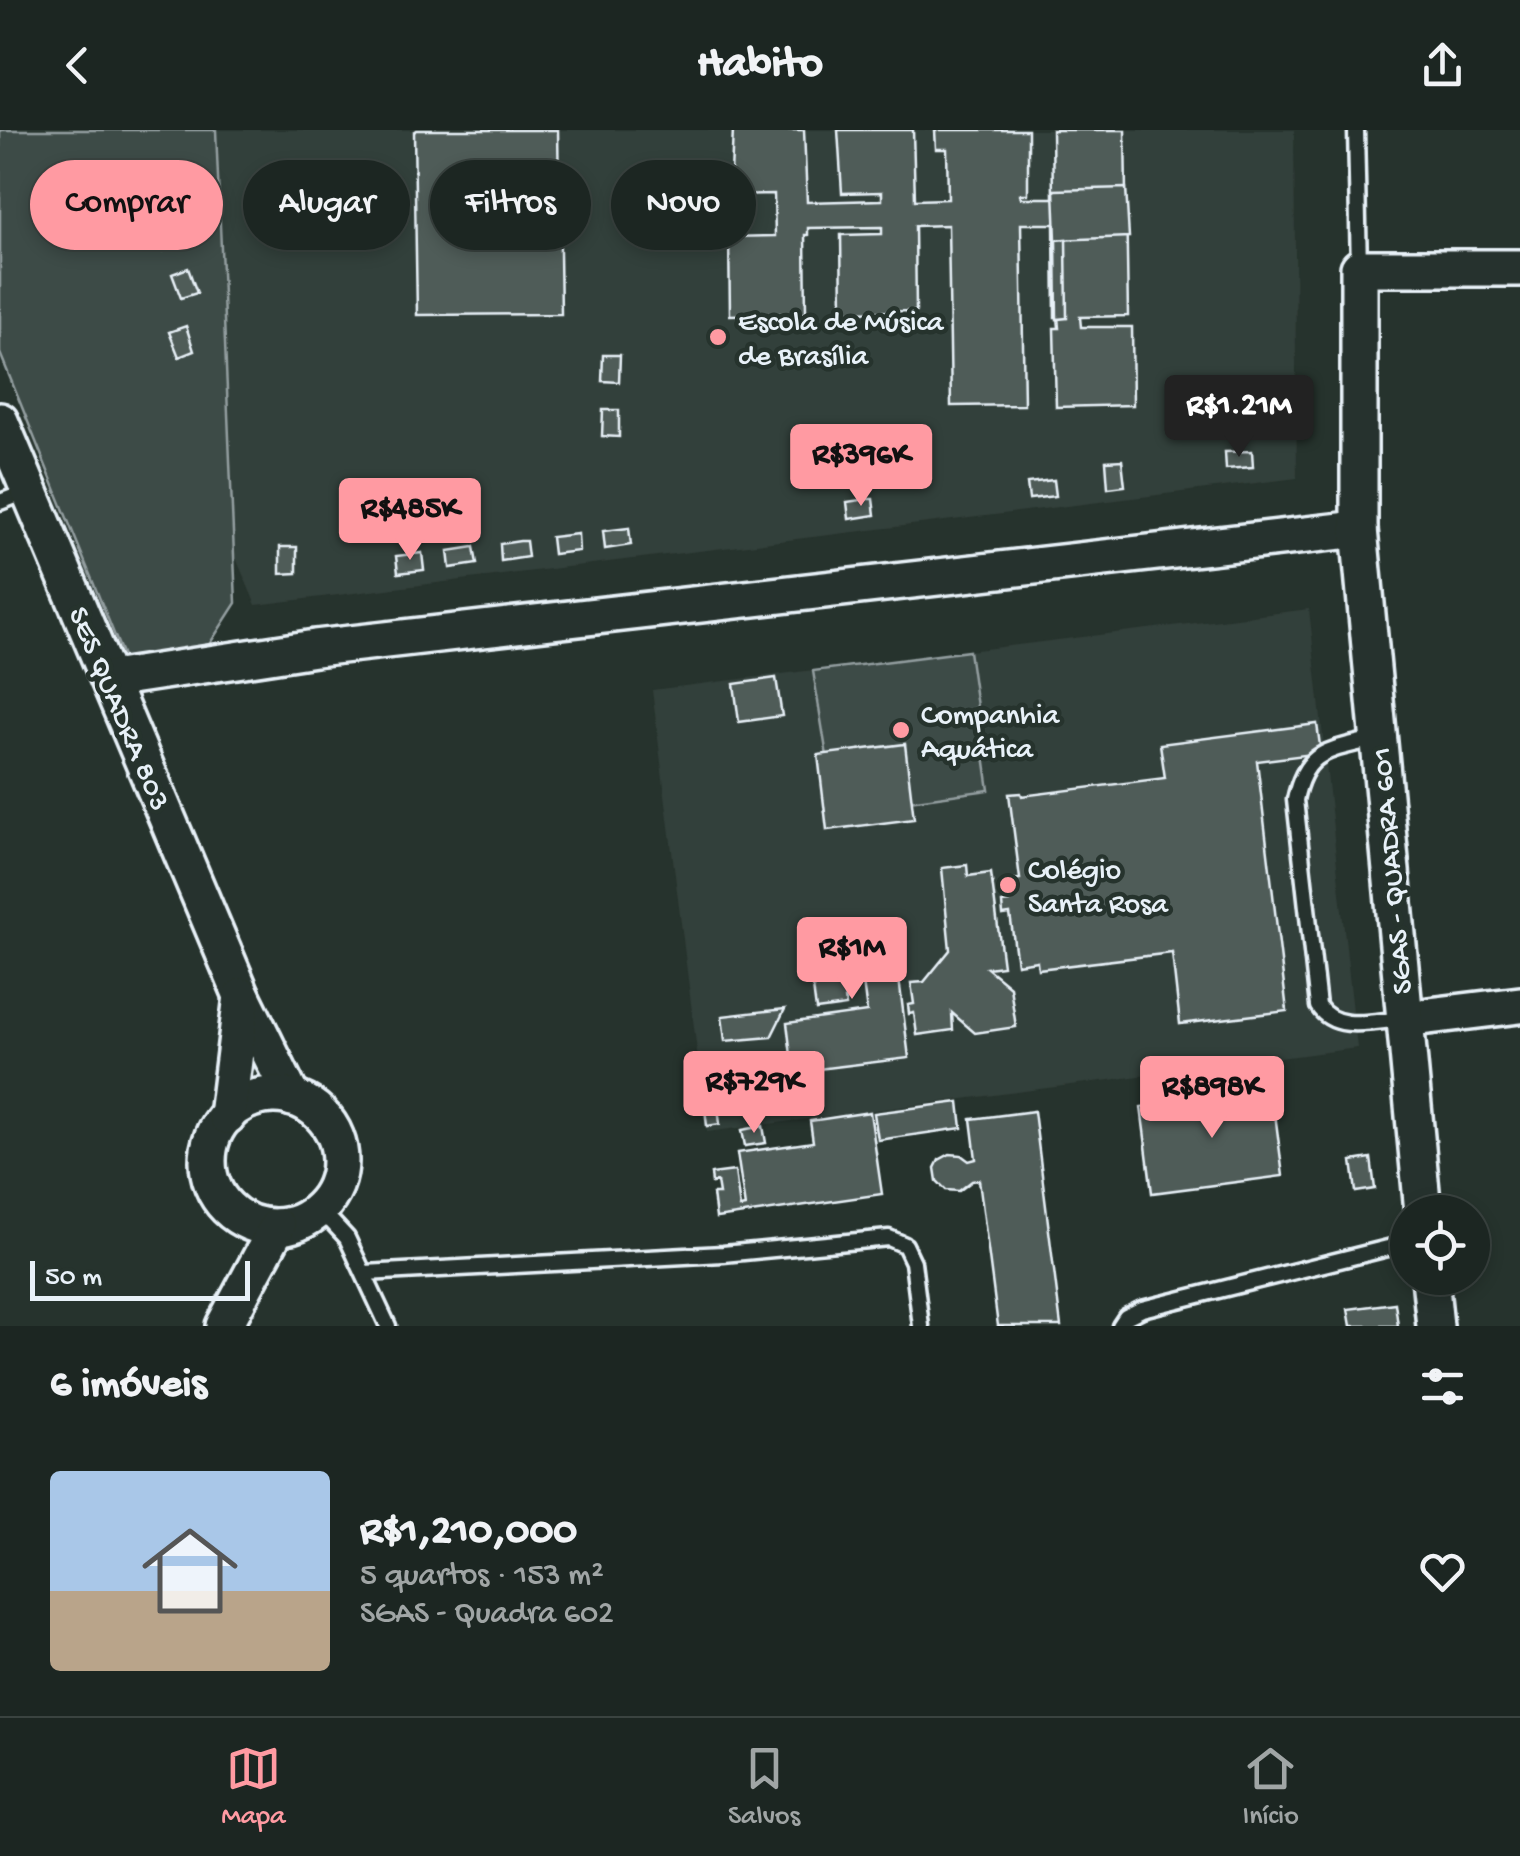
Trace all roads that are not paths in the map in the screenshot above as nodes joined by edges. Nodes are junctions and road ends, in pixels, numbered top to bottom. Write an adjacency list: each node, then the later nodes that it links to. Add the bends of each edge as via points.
1 (1356, 130): 2 (lane)
2 (1360, 268): 3 (street); 7 (street, SGAS - QUADRA 601)
3 (1520, 268)
4 (0, 420): 5 (street, SES QUADRA 803)
5 (7, 458): 6 (street, SES QUADRA 803)
6 (15, 497): 8 (street, SES QUADRA 803)
7 (1359, 529): 8 (street, via 326,646); 9 (street, SGAS - QUADRA 601)
8 (110, 679): 10 (street, SES QUADRA 803)
9 (1378, 738): 12 (street, SGAS - QUADRA 601); 12 (lane, via 1320,754 1300,775 1295,800 1318,1006 1339,1023)
10 (242, 996): 13 (street, SES QUADRA 803); 14 (street, SES QUADRA 803)
11 (1520, 1006): 12 (street)
12 (1404, 1019): 15 (street, SGAS - QUADRA 601)
13 (292, 1098): 14 (street, via 264,1096); 16 (street, via 322,1115 338,1145 338,1180)
14 (227, 1116): 17 (street, via 216,1132 209,1170 214,1189)
15 (1421, 1195)
16 (320, 1209): 18 (street); 20 (lane, via 347,1238)
17 (240, 1218): 18 (street); 22 (street)
18 (276, 1227): 22 (street)
19 (1390, 1247): 25 (lane, via 1142,1309)
20 (365, 1272): 23 (lane); 24 (lane, via 722,1254 889,1238 905,1245 912,1262)
21 (1432, 1295): 26 (street)
22 (223, 1326)
23 (388, 1326)
24 (921, 1326)
25 (1120, 1326)
26 (1435, 1326)

